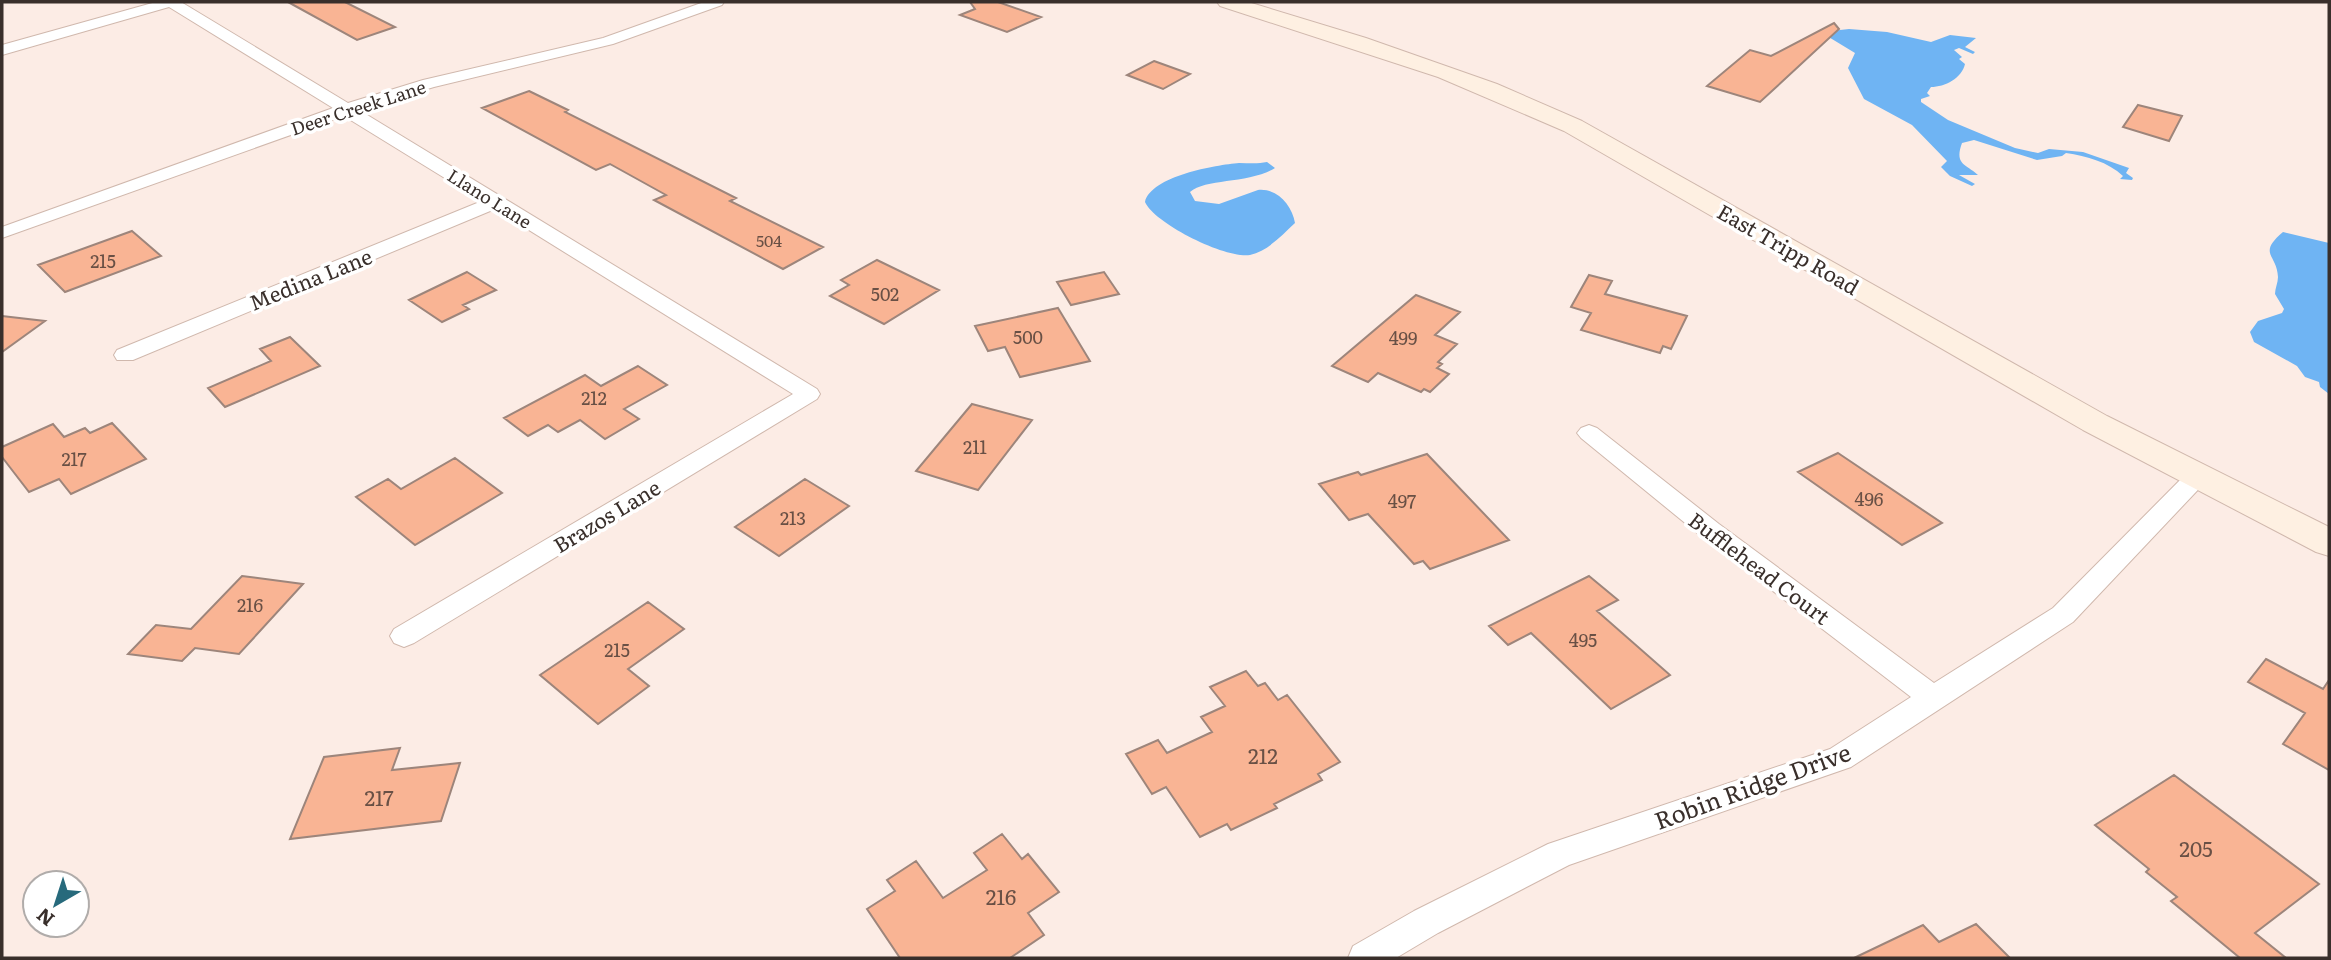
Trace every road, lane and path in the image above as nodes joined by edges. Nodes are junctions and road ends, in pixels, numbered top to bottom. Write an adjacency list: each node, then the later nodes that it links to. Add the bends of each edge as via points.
1 (171, 2): 4 (street); 5 (street, Llano Lane)
2 (717, 2): 5 (street, Deer Creek Lane, via 608,41 429,83)
3 (1227, 2): 11 (street, East Tripp Road, via 1366,45 1528,104)
4 (2, 50)
5 (347, 109): 6 (street, Llano Lane); 7 (street, Deer Creek Lane)
6 (495, 202): 8 (street, Medina Lane); 9 (street, Llano Lane)
7 (4, 233)
8 (125, 355)
9 (809, 394): 13 (street, Brazos Lane)
10 (1589, 433): 14 (street, Bufflehead Court)
11 (2199, 476): 12 (street, East Tripp Road); 14 (street, Robin Ridge Drive, via 2063,615)
12 (2329, 543)
13 (404, 636)
14 (1933, 698): 15 (street, Robin Ridge Drive, via 1840,758 1559,854)
15 (1365, 958)

